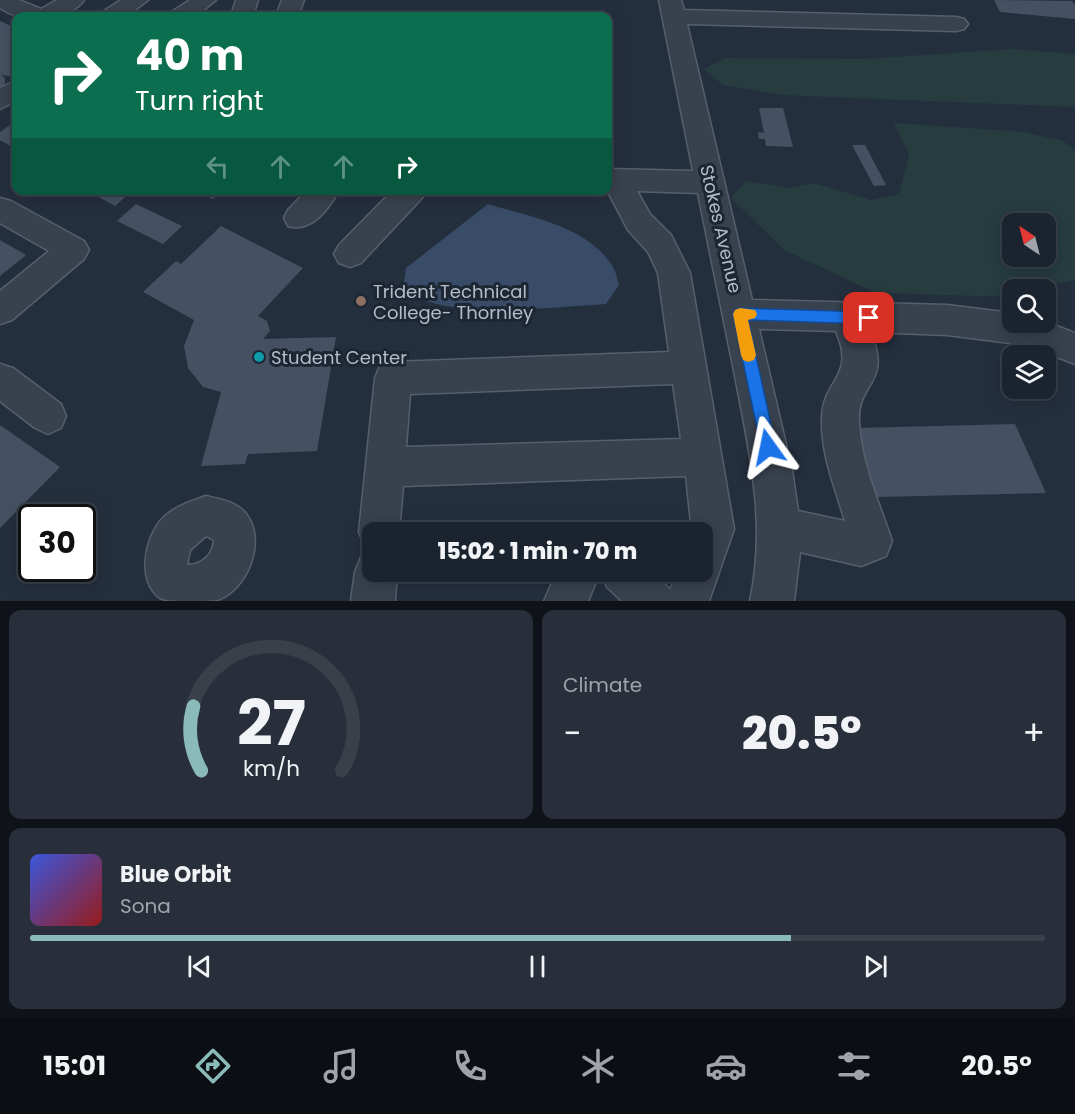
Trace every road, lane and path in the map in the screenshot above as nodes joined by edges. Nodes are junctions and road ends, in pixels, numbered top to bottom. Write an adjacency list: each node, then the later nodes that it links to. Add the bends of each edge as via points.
1 (73, 0): 7 (street)
2 (137, 0): 8 (street)
3 (205, 0): 9 (street)
4 (2, 1): 6 (street)
5 (672, 8): 10 (street); 12 (street, Stokes Avenue)
6 (27, 12)
7 (53, 12)
8 (118, 12)
9 (187, 12)
10 (956, 24)
11 (612, 180): 12 (street); 22 (street, via 639,222 660,244 674,273)
12 (709, 182): 19 (street, Stokes Avenue)
13 (320, 195): 16 (street)
14 (407, 195): 17 (street)
15 (0, 209): 18 (street, via 73,250)
16 (299, 218)
17 (350, 254)
18 (0, 310)
19 (740, 314): 20 (street); 29 (street, Stokes Avenue, via 773,470)
20 (846, 317): 21 (street, via 947,320 1028,330); 29 (street, via 860,350 861,365 842,400 842,437 871,542 861,545)
21 (1075, 349)
22 (688, 367): 25 (street); 26 (street, via 393,378)
23 (0, 380): 24 (street)
24 (48, 416)
25 (702, 457): 26 (street); 28 (street)
26 (385, 467): 27 (street)
27 (380, 522)
28 (713, 522)
29 (781, 528): 38 (street, Stokes Avenue)
30 (375, 582): 34 (street)
31 (575, 582): 35 (street)
32 (633, 582): 36 (street)
33 (695, 582): 37 (street)
34 (373, 601)
35 (566, 601)
36 (653, 601)
37 (687, 601)
38 (772, 601)

